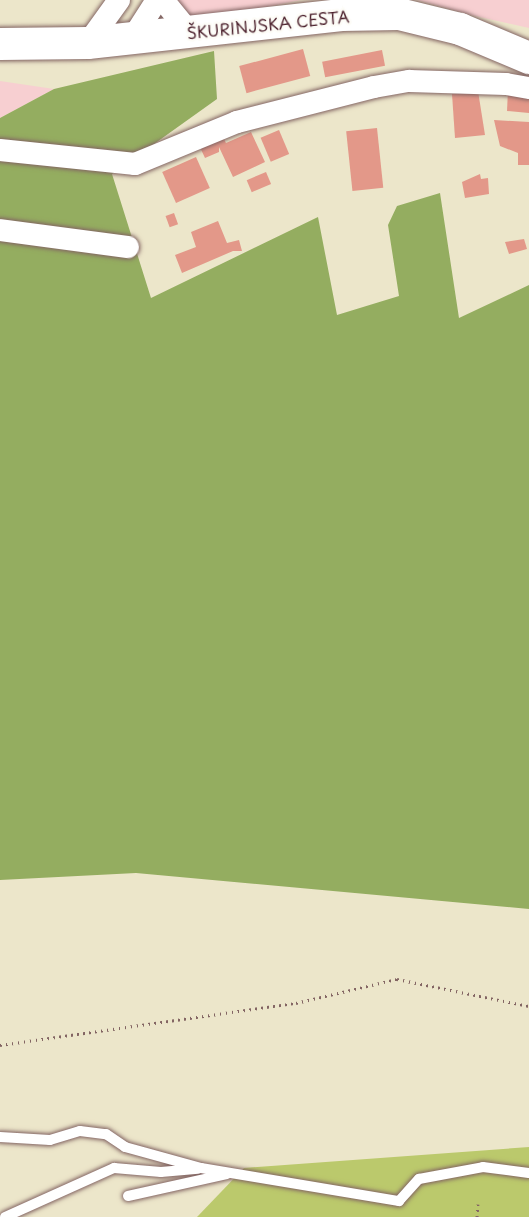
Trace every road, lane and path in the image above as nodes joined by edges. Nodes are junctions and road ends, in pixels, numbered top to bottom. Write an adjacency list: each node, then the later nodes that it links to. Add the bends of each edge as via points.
1 (119, 0): 6 (street)
2 (157, 0): 5 (street)
3 (163, 0): 4 (street)
4 (190, 33): 5 (street, ŠKURINJSKA CESTA); 8 (street, ŠKURINJSKA CESTA, via 340,15 399,14 460,29)
5 (132, 39): 6 (street, ŠKURINJSKA CESTA)
6 (88, 43): 7 (street, ŠKURINJSKA CESTA)
7 (0, 44)
8 (529, 58)
9 (529, 88): 10 (street, via 409,81 374,87 237,122 135,164)
10 (0, 150)
11 (0, 230): 12 (street)
12 (128, 248)
13 (529, 1006): 14 (path, via 397,979 296,1003)
14 (0, 1045)
15 (0, 1137): 16 (lane, via 50,1140 80,1131 106,1134 125,1147)
16 (201, 1168): 17 (lane); 21 (lane, via 161,1172 114,1168)
17 (231, 1173): 18 (lane, via 399,1201 419,1179 483,1167); 19 (lane)
18 (529, 1173)
19 (128, 1196)
20 (478, 1204): 22 (path)
21 (5, 1217)
22 (477, 1217)

